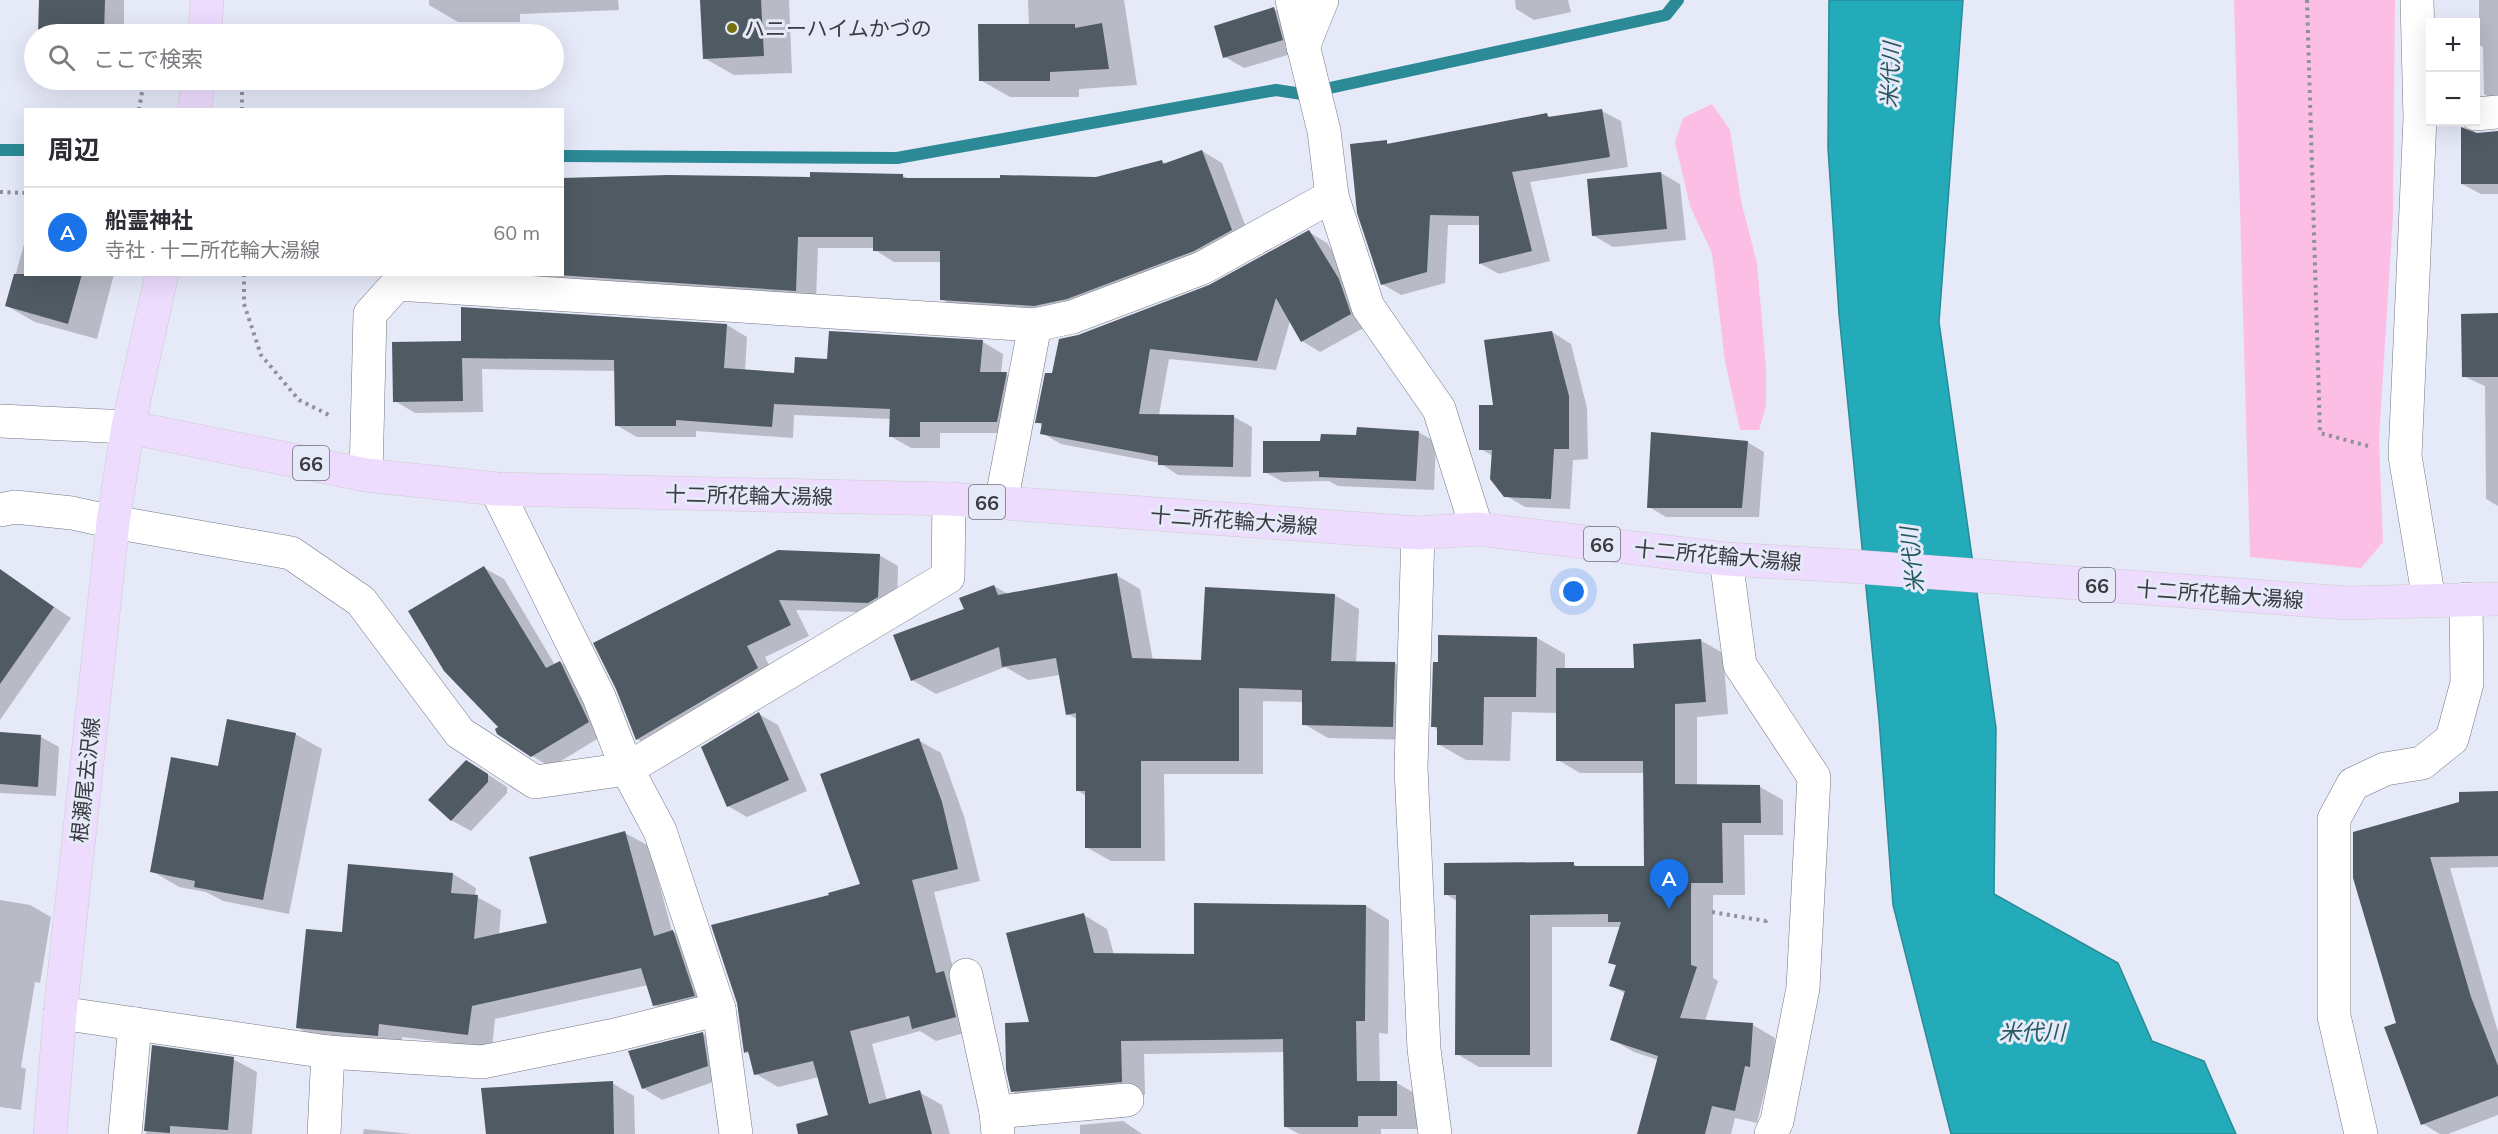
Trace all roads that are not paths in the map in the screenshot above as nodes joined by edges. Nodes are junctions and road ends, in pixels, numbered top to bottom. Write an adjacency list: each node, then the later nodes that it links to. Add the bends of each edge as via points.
1 (207, 0): 5 (main road)
2 (1292, 0): 6 (street)
3 (1322, 0): 6 (street)
4 (2417, 0): 11 (street)
5 (206, 24)
6 (1303, 47): 12 (street, via 1324,131)
7 (197, 90): 8 (main road)
8 (194, 108)
9 (2498, 112): 10 (street)
10 (2480, 114)
11 (2425, 118): 28 (street, via 2405,456)
12 (1332, 196): 14 (street, via 1202,268 1072,317); 23 (street, via 1368,307 1439,409)
13 (162, 276): 16 (main road)
14 (1035, 325): 17 (street, via 397,285 370,314); 20 (street)
15 (0, 421): 16 (street)
16 (128, 427): 17 (main road, 十二所花輪大湯線 / 66); 22 (main road, 根瀬尾去沢線)
17 (366, 475): 18 (main road, 十二所花輪大湯線 / 66)
18 (496, 489): 19 (main road, 十二所花輪大湯線 / 66); 29 (street, via 599,697)
19 (949, 499): 20 (main road, 十二所花輪大湯線 / 66); 29 (street, via 948,577)
20 (1001, 503): 24 (main road, 十二所花輪大湯線 / 66)
21 (0, 510): 22 (street, via 15,507)
22 (114, 522): 29 (street, via 291,553 361,601 460,733 536,782); 32 (main road, 根瀬尾去沢線)
23 (1477, 529): 24 (main road, 十二所花輪大湯線 / 66); 25 (main road, 十二所花輪大湯線 / 66)
24 (1418, 532): 41 (street, via 1411,768 1424,1049)
25 (1726, 559): 28 (main road, 十二所花輪大湯線 / 66, via 2347,603); 42 (street, via 1740,665 1814,777 1803,988 1777,1121)
26 (2466, 599): 27 (main road, 十二所花輪大湯線 / 66); 28 (main road, 十二所花輪大湯線 / 66); 43 (street, via 2467,683 2452,739 2422,763 2385,769 2353,784 2334,819 2334,1016)
27 (2498, 599)
28 (2429, 600)
29 (627, 769): 31 (street, via 660,831)
30 (966, 975): 36 (street)
31 (719, 1009): 34 (street, via 482,1062); 40 (street)
32 (60, 1013): 33 (street); 37 (main road, 根瀬尾去沢線)
33 (135, 1024): 34 (street); 38 (street)
34 (328, 1052): 39 (street)
35 (1127, 1100): 36 (street)
36 (997, 1123)
37 (50, 1134)
38 (125, 1134)
39 (324, 1134)
40 (736, 1134)
41 (1435, 1134)
42 (1771, 1134)
43 (2361, 1134)

